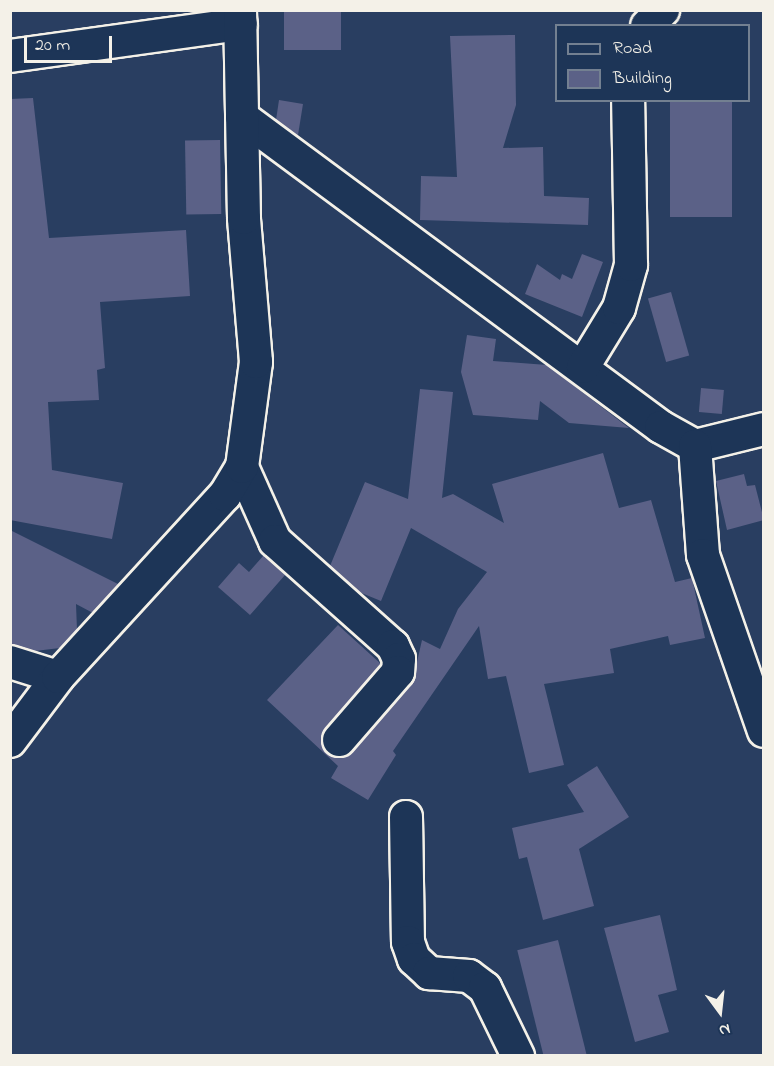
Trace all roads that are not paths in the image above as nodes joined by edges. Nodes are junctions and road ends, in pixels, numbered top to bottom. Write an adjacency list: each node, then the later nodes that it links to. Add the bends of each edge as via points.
1 (663, 10): 3 (street)
2 (241, 17): 4 (street); 6 (street)
3 (649, 24)
4 (10, 56)
5 (628, 102): 7 (street, via 631,265 619,309)
6 (242, 117): 7 (street); 10 (street, via 256,363)
7 (583, 367): 9 (street)
8 (764, 429): 9 (street)
9 (695, 446): 13 (street, via 703,555)
10 (242, 467): 12 (street, via 225,495); 15 (street, via 275,541 393,646 399,659 398,672)
11 (10, 662): 12 (street)
12 (58, 677): 16 (street)
13 (760, 698): 14 (street)
14 (764, 731)
15 (339, 740)
16 (10, 741)
17 (406, 817): 18 (street, via 408,942 414,959 429,973 469,976 485,988)
18 (518, 1056)

